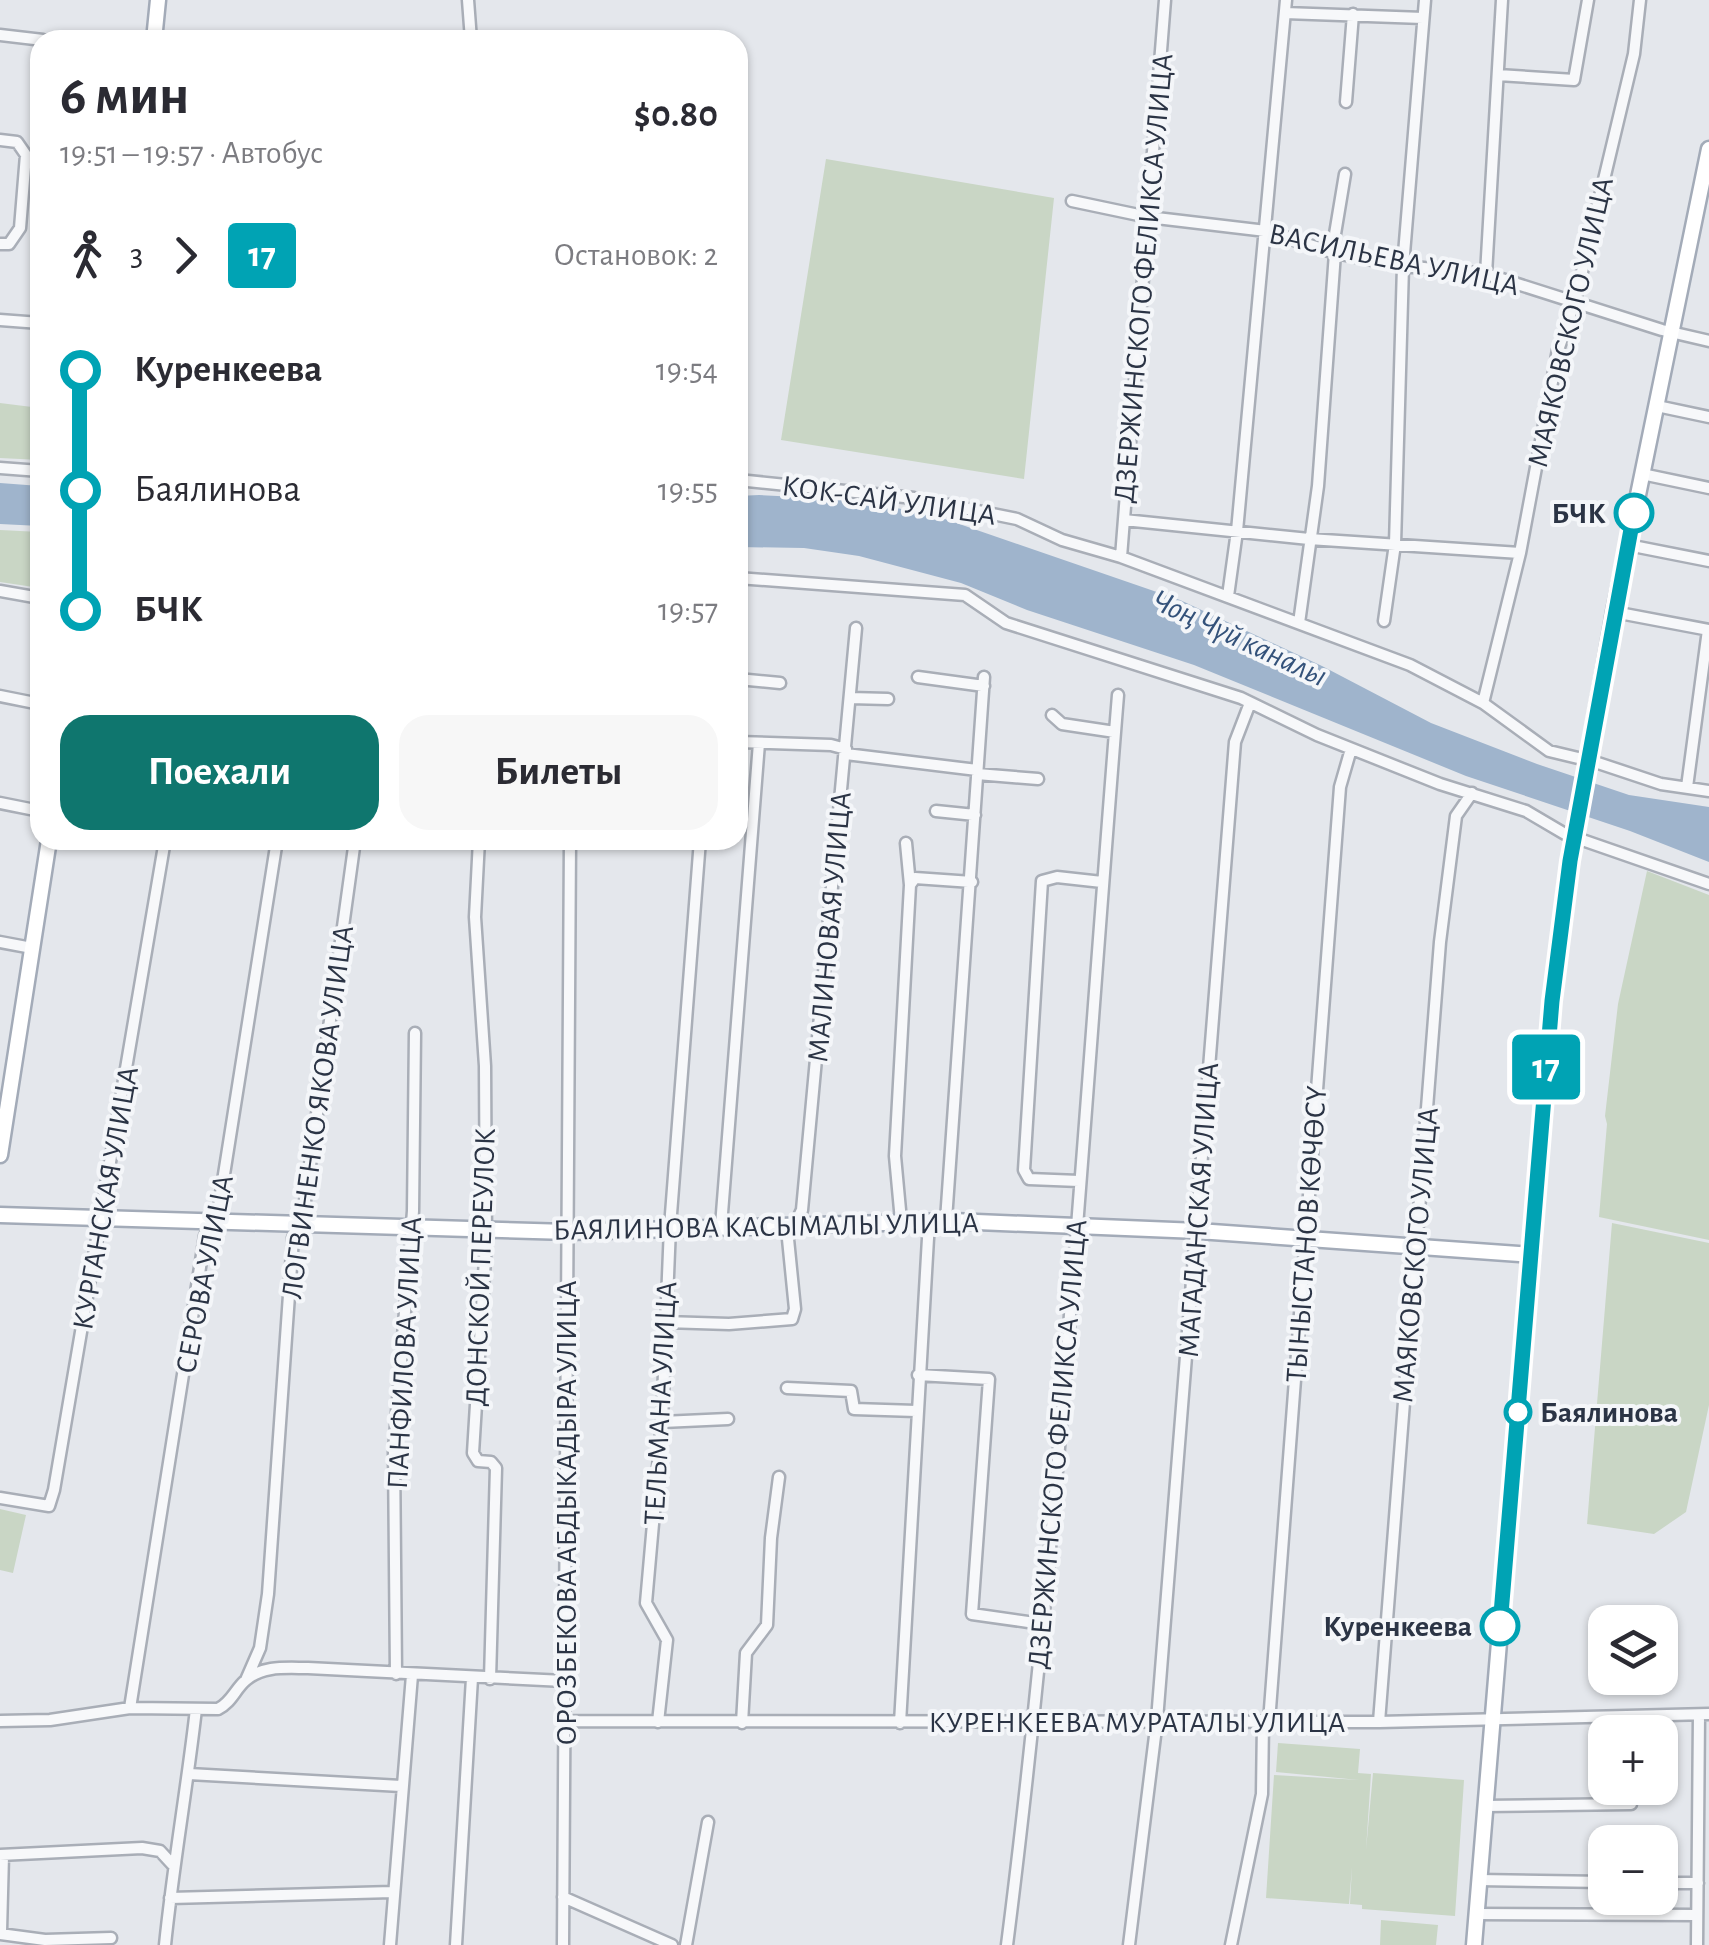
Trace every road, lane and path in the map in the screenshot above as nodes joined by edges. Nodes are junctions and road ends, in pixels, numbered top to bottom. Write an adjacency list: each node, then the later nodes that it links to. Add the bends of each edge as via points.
1 (158, 0): 12 (main road)
2 (468, 0): 13 (street)
3 (1165, 0): 23 (street, ДЗЕРЖИНСКОГО ФЕЛИКСА УЛИЦА)
4 (1286, 0): 9 (street)
5 (1425, 0): 11 (street)
6 (1502, 0): 16 (street)
7 (1588, 0): 16 (street, via 1574,80)
8 (1640, 0): 29 (street, МАЯКОВСКОГО УЛИЦА, via 1634,54)
9 (1284, 14): 10 (street); 24 (street)
10 (1353, 14): 11 (street); 17 (street)
11 (1423, 18): 27 (street)
12 (155, 30)
13 (470, 30)
14 (0, 35): 15 (street)
15 (30, 38)
16 (1498, 75): 28 (street)
17 (1346, 102)
18 (0, 140): 25 (street, via 17,142 26,155 20,228 10,244)
19 (1709, 149): 21 (main road)
20 (1344, 174): 26 (street)
21 (1705, 193): 32 (main road)
22 (1072, 201): 23 (street, ВАСИЛЬЕВА УЛИЦА)
23 (1148, 217): 24 (street, ВАСИЛЬЕВА УЛИЦА); 41 (street, ДЗЕРЖИНСКОГО ФЕЛИКСА УЛИЦА)
24 (1266, 231): 26 (street, ВАСИЛЬЕВА УЛИЦА); 42 (street)
25 (0, 244)
26 (1334, 252): 27 (street, ВАСИЛЬЕВА УЛИЦА); 43 (street)
27 (1403, 266): 28 (street, ВАСИЛЬЕВА УЛИЦА); 44 (street)
28 (1486, 274): 29 (street, ВАСИЛЬЕВА УЛИЦА)
29 (1574, 300): 32 (street, ВАСИЛЬЕВА УЛИЦА); 46 (street, МАЯКОВСКОГО УЛИЦА, via 1558,350)
30 (0, 320): 31 (street)
31 (30, 322)
32 (1672, 333): 33 (street, ВАСИЛЬЕВА УЛИЦА); 34 (main road)
33 (1709, 341)
34 (1657, 406): 35 (street); 38 (main road)
35 (1709, 418)
36 (0, 468): 37 (street)
37 (30, 470)
38 (1642, 474): 40 (street); 45 (main road)
39 (748, 481): 47 (street, КОК-САЙ УЛИЦА, via 914,498 1018,519)
40 (1709, 488)
41 (1124, 520): 42 (street); 47 (street, ДЗЕРЖИНСКОГО ФЕЛИКСА УЛИЦА)
42 (1238, 531): 43 (street); 52 (street)
43 (1310, 539): 44 (street); 55 (street)
44 (1395, 544): 46 (street); 54 (street)
45 (1628, 545): 48 (street); 53 (main road)
46 (1520, 552): 66 (street, МАЯКОВСКОГО УЛИЦА)
47 (1121, 557): 52 (street, КОК-САЙ УЛИЦА)
48 (1709, 561)
49 (748, 579): 67 (street, via 966,595 1006,623)
50 (0, 592): 51 (street)
51 (30, 596)
52 (1228, 596): 55 (street, КОК-САЙ УЛИЦА)
53 (1614, 612): 57 (street); 74 (main road)
54 (1384, 621)
55 (1299, 623): 66 (street, КОК-САЙ УЛИЦА, via 1410,665)
56 (856, 628): 63 (street, МАЛИНОВАЯ УЛИЦА)
57 (1709, 630): 77 (street)
58 (918, 677): 75 (street, via 984,682)
59 (748, 680): 60 (street)
60 (780, 683)
61 (1118, 694): 69 (street, ДЗЕРЖИНСКОГО ФЕЛИКСА УЛИЦА)
62 (0, 696): 65 (street)
63 (850, 698): 64 (street); 73 (street, МАЛИНОВАЯ УЛИЦА)
64 (888, 699)
65 (30, 702)
66 (1482, 702): 74 (street, КОК-САЙ УЛИЦА, via 1548,752)
67 (1250, 703): 72 (street); 116 (street, МАГАДАНСКАЯ УЛИЦА, via 1235,742)
68 (1052, 714): 69 (street, via 1062,724)
69 (1114, 732): 94 (street, ДЗЕРЖИНСКОГО ФЕЛИКСА УЛИЦА)
70 (748, 742): 71 (street)
71 (758, 743): 73 (street); 112 (street)
72 (1351, 749): 79 (street); 118 (street, ТЫНЫСТАНОВ КӨЧӨСҮ, via 1340,786)
73 (846, 751): 75 (street); 110 (street, МАЛИНОВАЯ УЛИЦА)
74 (1587, 766): 77 (street, КОК-САЙ УЛИЦА); 84 (main road)
75 (977, 772): 76 (street); 83 (street)
76 (1038, 779)
77 (1687, 787): 78 (street, КОК-САЙ УЛИЦА)
78 (1709, 791)
79 (1472, 793): 84 (street); 119 (street, МАЯКОВСКОГО УЛИЦА, via 1456,816 1440,942)
80 (0, 803): 81 (street)
81 (30, 809)
82 (936, 810): 83 (street)
83 (975, 814): 93 (street)
84 (1574, 837): 95 (street); 120 (main road, via 1552,1001)
85 (906, 843): 96 (street)
86 (48, 850): 98 (main road)
87 (164, 850): 104 (street, КУРГАНСКАЯ УЛИЦА)
88 (275, 850): 107 (street, СЕРОВА УЛИЦА, via 219,1206)
89 (355, 850): 109 (street, ЛОГВИНЕНКО ЯКОВА УЛИЦА)
90 (478, 850): 115 (street, ДОНСКОЙ ПЕРЕУЛОК)
91 (570, 850): 117 (street, ОРОЗБЕКОВА АБДЫКАДЫРА УЛИЦА)
92 (699, 850): 114 (street, ТЕЛЬМАНА УЛИЦА)
93 (972, 882): 96 (street, via 916,878); 106 (street)
94 (1102, 882): 102 (street, ДЗЕРЖИНСКОГО ФЕЛИКСА УЛИЦА); 102 (street, ДЗЕРЖИНСКОГО ФЕЛИКСА УЛИЦА, via 1042,881 1024,1170 1029,1179)
95 (1709, 884)
96 (910, 885): 105 (street, via 895,1156)
97 (0, 942): 98 (street)
98 (32, 948): 100 (main road)
99 (415, 1033): 113 (street, ПАНФИЛОВА УЛИЦА)
100 (5, 1086): 101 (main road)
101 (0, 1155)
102 (1079, 1181): 111 (street, ДЗЕРЖИНСКОГО ФЕЛИКСА УЛИЦА)
103 (0, 1215): 104 (main road, БАЯЛИНОВА КАСЫМАЛЫ УЛИЦА)
104 (102, 1218): 107 (main road, БАЯЛИНОВА КАСЫМАЛЫ УЛИЦА); 128 (street, КУРГАНСКАЯ УЛИЦА, via 54,1490 48,1506)
105 (901, 1220): 108 (main road, БАЯЛИНОВА КАСЫМАЛЫ УЛИЦА); 110 (main road, БАЯЛИНОВА КАСЫМАЛЫ УЛИЦА)
106 (946, 1220): 108 (main road, БАЯЛИНОВА КАСЫМАЛЫ УЛИЦА); 111 (main road, БАЯЛИНОВА КАСЫМАЛЫ УЛИЦА)
107 (211, 1221): 109 (main road, БАЯЛИНОВА КАСЫМАЛЫ УЛИЦА); 136 (street, СЕРОВА УЛИЦА)
108 (929, 1221): 122 (street)
109 (300, 1224): 113 (main road, БАЯЛИНОВА КАСЫМАЛЫ УЛИЦА); 134 (street, ЛОГВИНЕНКО ЯКОВА УЛИЦА, via 268,1594 260,1648)
110 (796, 1224): 112 (main road, БАЯЛИНОВА КАСЫМАЛЫ УЛИЦА); 121 (street, МАЛИНОВАЯ УЛИЦА, via 788,1239 792,1319)
111 (1077, 1224): 116 (main road, БАЯЛИНОВА КАСЫМАЛЫ УЛИЦА); 129 (street, ДЗЕРЖИНСКОГО ФЕЛИКСА УЛИЦА)
112 (721, 1226): 114 (main road, БАЯЛИНОВА КАСЫМАЛЫ УЛИЦА)
113 (409, 1227): 115 (main road, БАЯЛИНОВА КАСЫМАЛЫ УЛИЦА); 130 (street, ПАНФИЛОВА УЛИЦА, via 394,1450)
114 (670, 1227): 117 (main road, БАЯЛИНОВА КАСЫМАЛЫ УЛИЦА); 121 (street, ТЕЛЬМАНА УЛИЦА)
115 (485, 1229): 117 (main road, БАЯЛИНОВА КАСЫМАЛЫ УЛИЦА); 133 (street, ДОНСКОЙ ПЕРЕУЛОК, via 473,1453 496,1468)
116 (1198, 1231): 118 (main road, БАЯЛИНОВА КАСЫМАЛЫ УЛИЦА); 140 (street, МАГАДАНСКАЯ УЛИЦА)
117 (568, 1232): 135 (street, ОРОЗБЕКОВА АБДЫКАДЫРА УЛИЦА)
118 (1306, 1238): 119 (main road, БАЯЛИНОВА КАСЫМАЛЫ УЛИЦА); 145 (street, ТЫНЫСТАНОВ КӨЧӨСҮ)
119 (1416, 1246): 120 (main road, БАЯЛИНОВА КАСЫМАЛЫ УЛИЦА); 146 (street, МАЯКОВСКОГО УЛИЦА)
120 (1532, 1255): 139 (main road)
121 (665, 1322): 126 (street, ТЕЛЬМАНА УЛИЦА)
122 (918, 1375): 124 (street); 129 (street, via 990,1379 972,1614)
123 (787, 1388): 124 (street, via 850,1391 854,1408)
124 (916, 1410): 148 (street)
125 (728, 1419): 126 (street)
126 (662, 1422): 143 (street, ТЕЛЬМАНА УЛИЦА, via 646,1603 667,1640)
127 (779, 1477): 147 (street, via 766,1625 746,1653)
128 (0, 1498)
129 (1042, 1624): 144 (street, ДЗЕРЖИНСКОГО ФЕЛИКСА УЛИЦА)
130 (396, 1674): 131 (street); 134 (street, via 266,1669)
131 (412, 1675): 132 (street); 150 (street)
132 (472, 1678): 133 (street); 170 (street)
133 (490, 1679): 135 (street)
134 (246, 1680): 137 (street, via 226,1705)
135 (564, 1681): 142 (street, ОРОЗБЕКОВА АБДЫКАДЫРА УЛИЦА)
136 (130, 1708): 137 (street); 141 (street)
137 (196, 1709): 149 (street)
138 (1704, 1714): 139 (street, КУРЕНКЕЕВА МУРАТАЛЫ УЛИЦА); 159 (street)
139 (1492, 1719): 146 (street, КУРЕНКЕЕВА МУРАТАЛЫ УЛИЦА); 152 (main road)
140 (1157, 1720): 144 (street, КУРЕНКЕЕВА МУРАТАЛЫ УЛИЦА); 145 (street, КУРЕНКЕЕВА МУРАТАЛЫ УЛИЦА); 175 (street, МАГАДАНСКАЯ УЛИЦА)
141 (0, 1721)
142 (564, 1721): 143 (street, КУРЕНКЕЕВА МУРАТАЛЫ УЛИЦА); 161 (street, ОРОЗБЕКОВА АБДЫКАДЫРА УЛИЦА)
143 (658, 1722): 147 (street, КУРЕНКЕЕВА МУРАТАЛЫ УЛИЦА)
144 (1034, 1722): 148 (street, КУРЕНКЕЕВА МУРАТАЛЫ УЛИЦА); 174 (street, ДЗЕРЖИНСКОГО ФЕЛИКСА УЛИЦА)
145 (1266, 1722): 146 (street, КУРЕНКЕЕВА МУРАТАЛЫ УЛИЦА); 176 (street, ТЫНЫСТАНОВ КӨЧӨСҮ, via 1262,1794)
146 (1379, 1722)
147 (742, 1723): 148 (street, КУРЕНКЕЕВА МУРАТАЛЫ УЛИЦА)
148 (900, 1723)
149 (189, 1774): 150 (street); 155 (street)
150 (401, 1786): 160 (street)
151 (1588, 1805): 152 (street)
152 (1485, 1806): 156 (main road)
153 (708, 1822): 173 (street)
154 (2, 1855): 155 (street, via 142,1848 160,1851); 165 (street)
155 (172, 1864): 162 (street)
156 (1478, 1880): 157 (street); 163 (main road)
157 (1588, 1882)
158 (1678, 1882): 159 (street)
159 (1698, 1883): 164 (street)
160 (392, 1892): 162 (street); 169 (street)
161 (563, 1896): 171 (street, ОРОЗБЕКОВА АБДЫКАДЫРА УЛИЦА); 172 (street)
162 (170, 1898): 168 (street)
163 (1476, 1914): 164 (street); 177 (main road)
164 (1698, 1915): 178 (street)
165 (1, 1932): 167 (street)
166 (111, 1938): 167 (street)
167 (45, 1942)
168 (165, 1945)
169 (390, 1945)
170 (456, 1945)
171 (564, 1945)
172 (672, 1945)
173 (686, 1945)
174 (1007, 1945)
175 (1130, 1945)
176 (1231, 1945)
177 (1474, 1945)
178 (1697, 1945)

